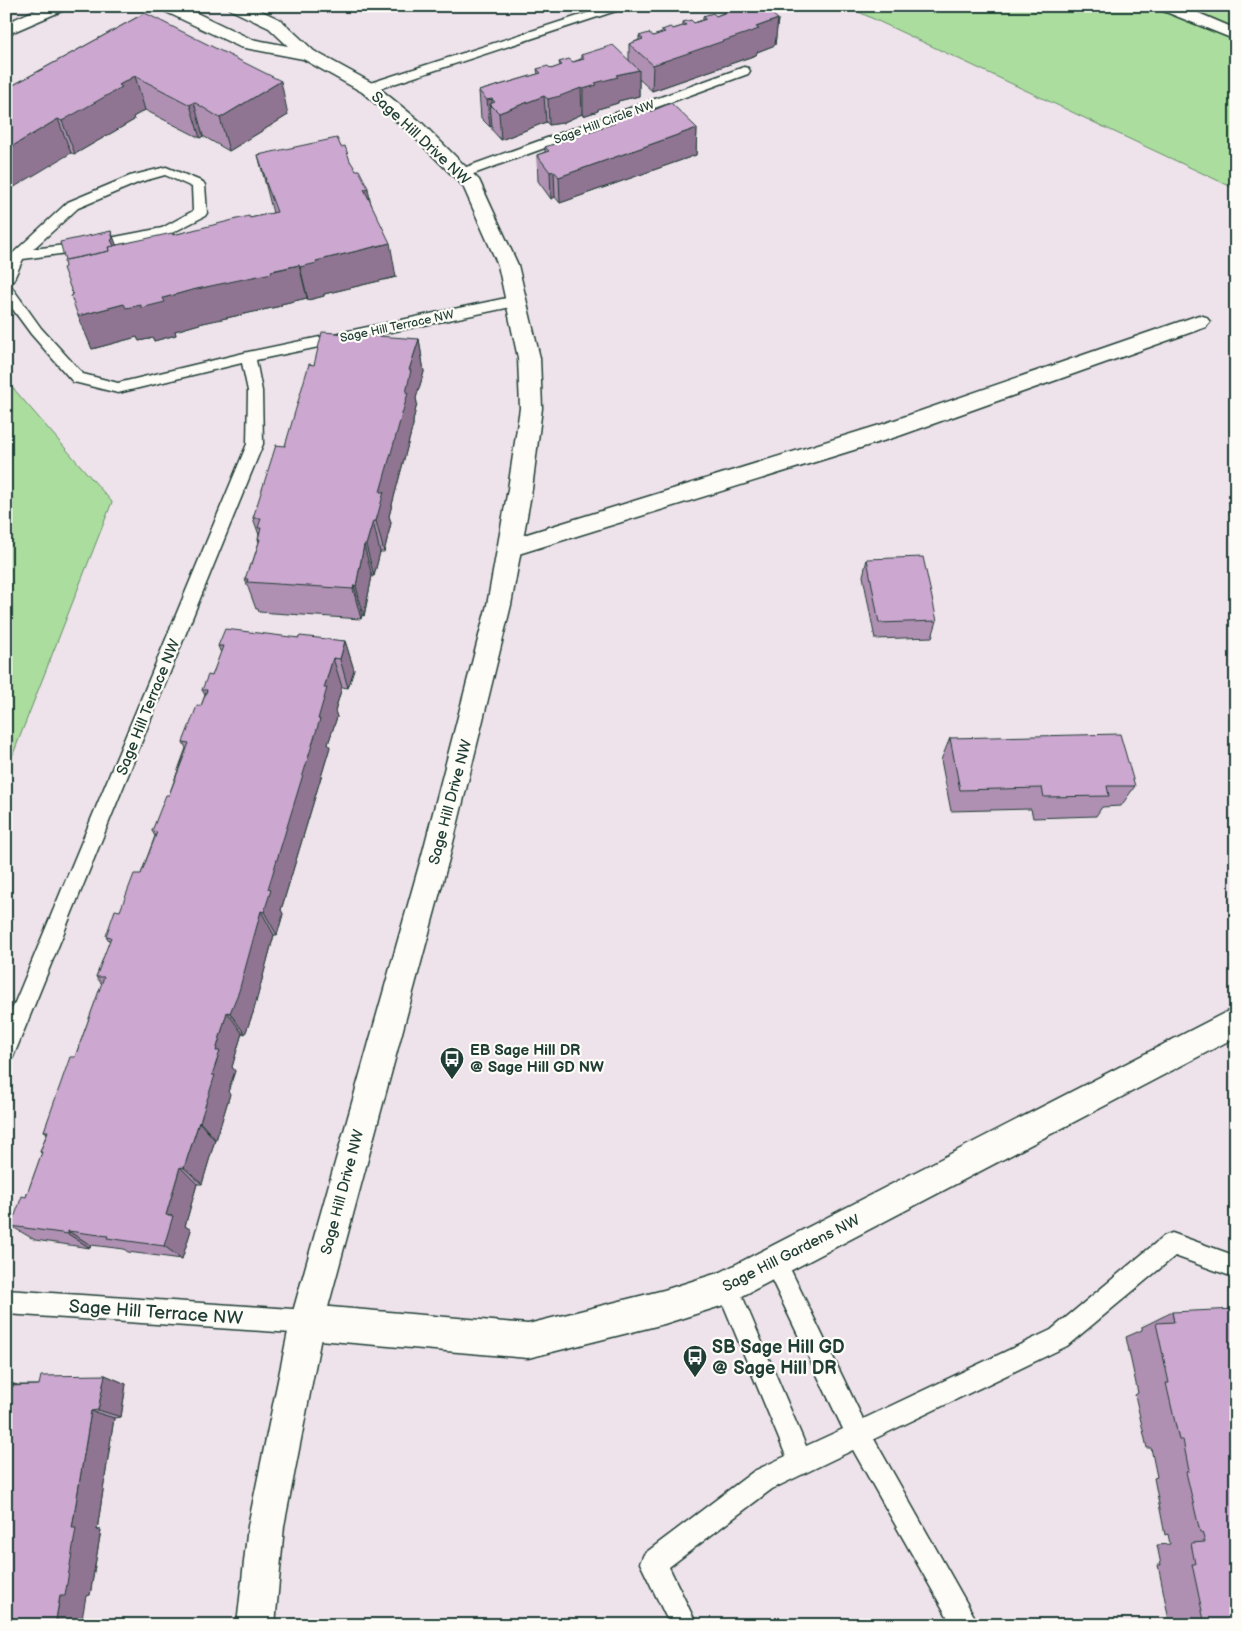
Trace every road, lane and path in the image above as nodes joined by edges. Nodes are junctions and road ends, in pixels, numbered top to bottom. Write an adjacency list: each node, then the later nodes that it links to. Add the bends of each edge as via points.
1 (21, 6): 7 (street)
2 (58, 6): 8 (street)
3 (168, 6): 10 (street, Sage Hill Drive NW, via 246,43)
4 (237, 6): 10 (street, Sage Hill Drive NW, via 275,24)
5 (621, 6): 12 (lane)
6 (1166, 6): 9 (street)
7 (6, 17)
8 (6, 30)
9 (1236, 35)
10 (308, 55): 12 (street, Sage Hill Drive NW)
11 (744, 71): 13 (lane, Sage Hill Circle NW)
12 (368, 88): 13 (street, Sage Hill Drive NW)
13 (463, 173): 17 (street, Sage Hill Drive NW, via 472,184 508,266)
14 (18, 255): 14 (lane, via 166,232 200,213 198,185 166,171 135,179 73,205); 15 (lane)
15 (6, 281)
16 (6, 289): 19 (lane, Sage Hill Terrace NW, via 78,378 118,388)
17 (516, 301): 19 (lane, Sage Hill Terrace NW); 20 (street, Sage Hill Drive NW, via 529,358 532,408)
18 (1199, 322): 20 (street, via 891,430)
19 (248, 358): 22 (lane, Sage Hill Terrace NW, via 255,391 255,444)
20 (509, 548): 27 (street, Sage Hill Drive NW, via 499,605 441,836)
21 (1236, 1021): 23 (street, Sage Hill Gardens NW)
22 (6, 1050)
23 (775, 1262): 25 (street, Sage Hill Gardens NW); 28 (lane)
24 (1236, 1267): 28 (lane, via 1172,1244 1059,1338)
25 (727, 1287): 27 (street, Sage Hill Gardens NW, via 664,1307 528,1341); 29 (lane)
26 (6, 1302): 27 (lane, Sage Hill Terrace NW)
27 (307, 1322): 30 (street, Sage Hill Drive NW, via 266,1526)
28 (858, 1435): 29 (lane); 32 (lane)
29 (801, 1462): 31 (lane, via 763,1480 653,1563)
30 (256, 1625)
31 (684, 1625)
32 (966, 1625)

